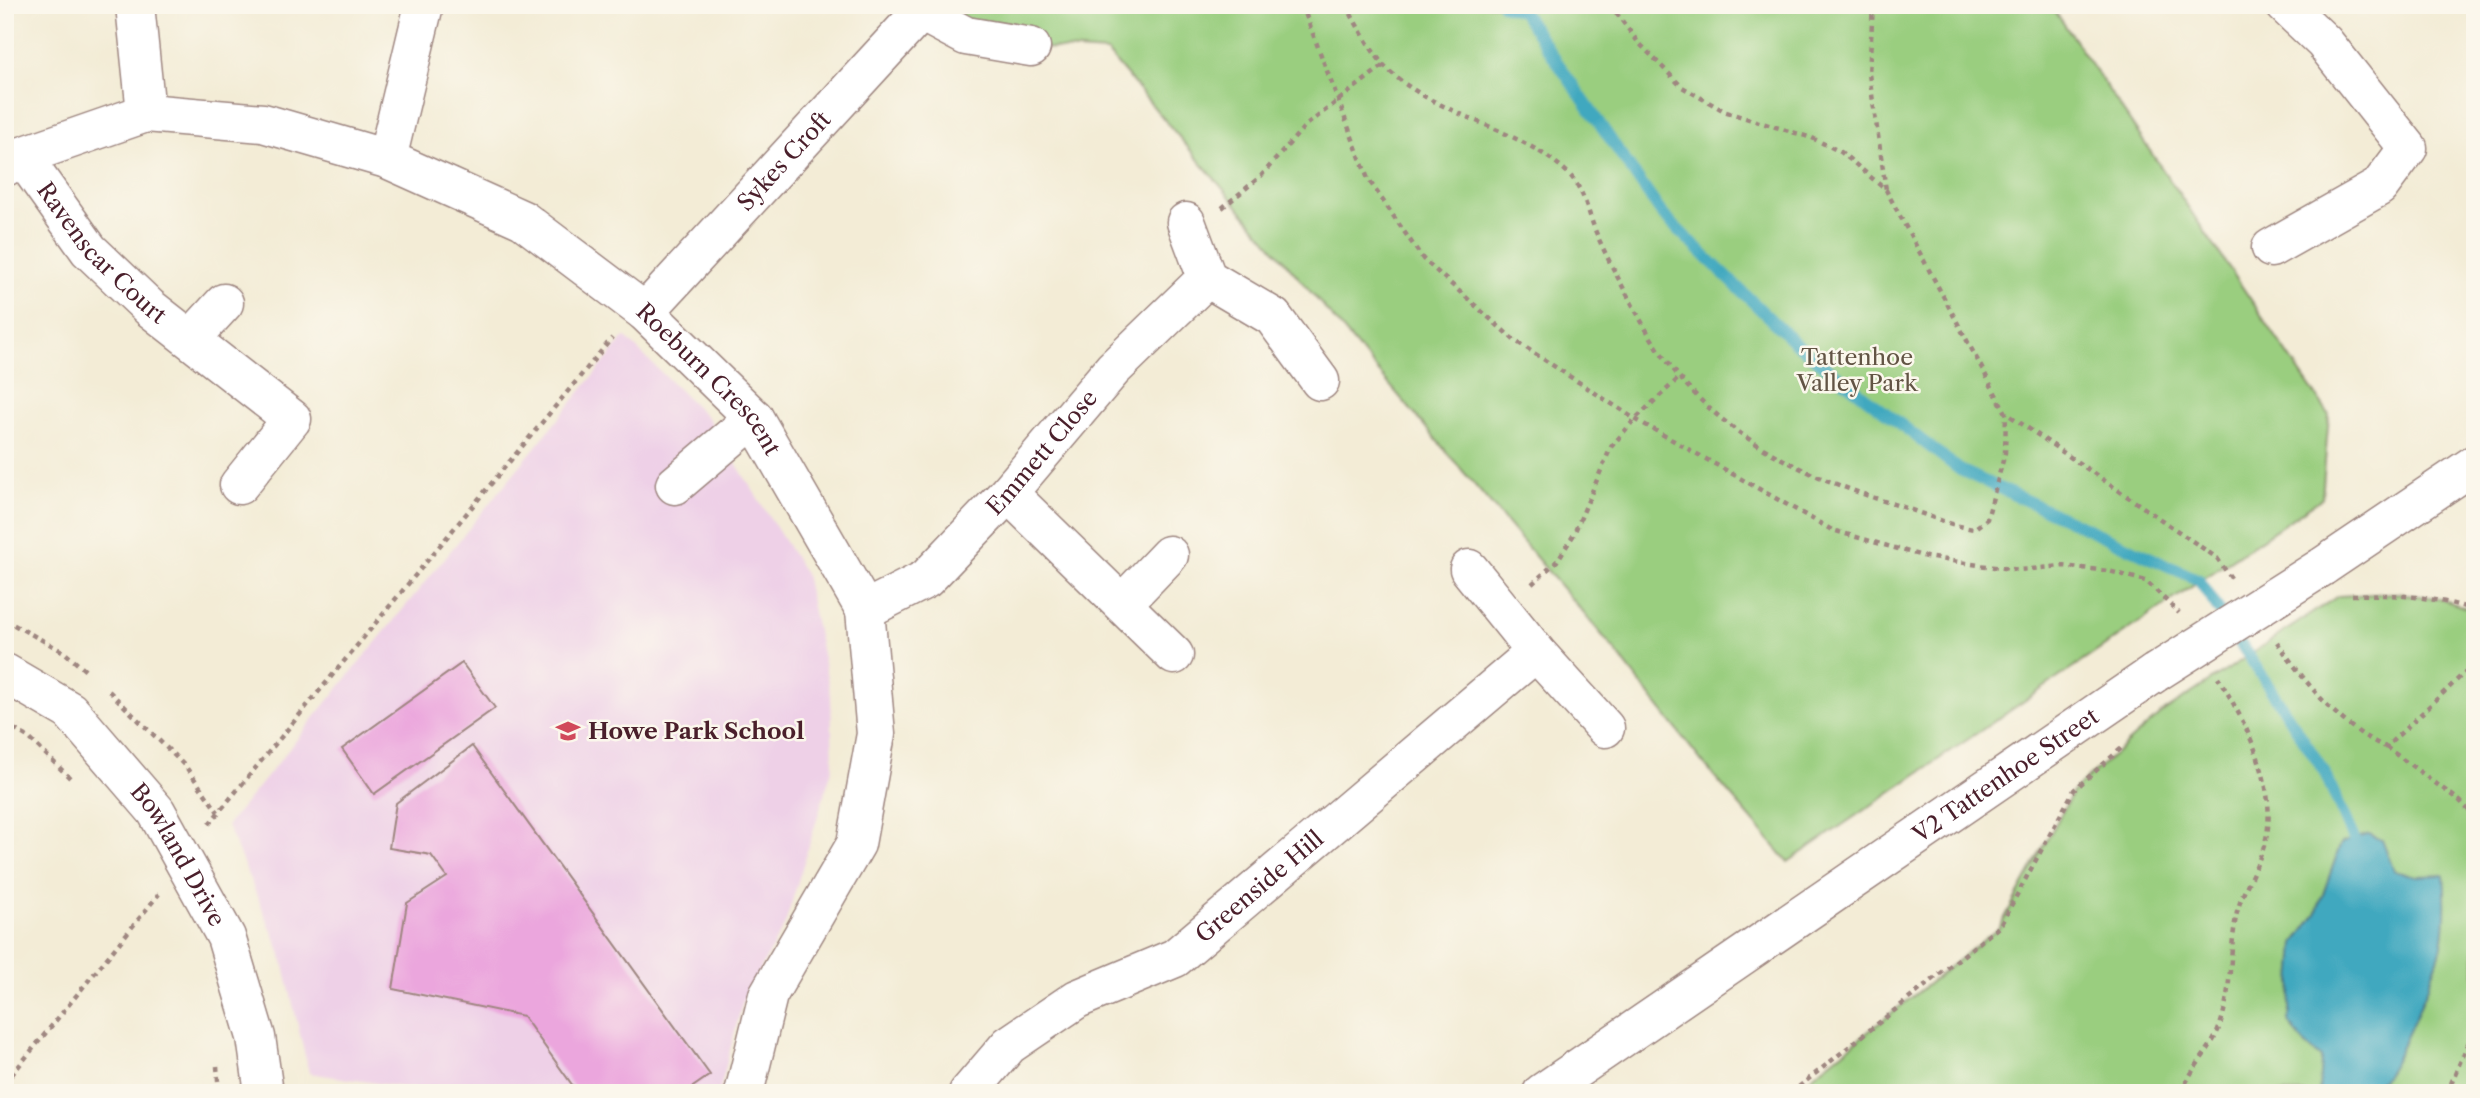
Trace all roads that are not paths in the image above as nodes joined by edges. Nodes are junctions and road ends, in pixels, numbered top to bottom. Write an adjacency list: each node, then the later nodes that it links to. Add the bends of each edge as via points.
1 (135, 5): 6 (street)
2 (424, 5): 7 (street)
3 (2285, 5): 10 (street, via 2325,42 2408,148 2379,187)
4 (919, 8): 5 (street, via 966,36); 13 (street, Sykes Croft)
5 (1031, 47)
6 (146, 113): 7 (street, Roeburn Crescent, via 263,123); 8 (street, Roeburn Crescent)
7 (387, 159): 13 (street, Roeburn Crescent, via 523,220)
8 (13, 162): 14 (street, Ravenscar Court, via 89,250 150,308)
9 (1186, 222): 11 (street)
10 (2271, 248)
11 (1207, 278): 15 (street, via 1273,317); 20 (street, Emmett Close, via 1113,369)
12 (224, 303): 14 (street, Ravenscar Court)
13 (645, 312): 16 (street, Roeburn Crescent)
14 (191, 339): 18 (street, Ravenscar Court, via 292,419)
15 (1320, 381)
16 (754, 418): 19 (street); 24 (street, Roeburn Crescent)
17 (2475, 464): 32 (street, V2 Tattenhoe Street, bridge, via 2155,673)
18 (239, 485)
19 (675, 485)
20 (1008, 493): 23 (street); 24 (street, Emmett Close, via 926,579)
21 (1169, 555): 23 (street)
22 (1469, 569): 25 (street)
23 (1123, 603): 26 (street)
24 (866, 610): 29 (street, Roeburn Crescent, via 876,734 856,844 768,995)
25 (1536, 652): 28 (street); 31 (street, Greenside Hill, via 1175,958 1077,999 1009,1045)
26 (1174, 655)
27 (5, 673): 30 (street, Bowland Drive, via 70,711 156,811 226,937 256,1037)
28 (1605, 728)
29 (746, 1092)
30 (264, 1093)
31 (968, 1093)
32 (1542, 1093)

